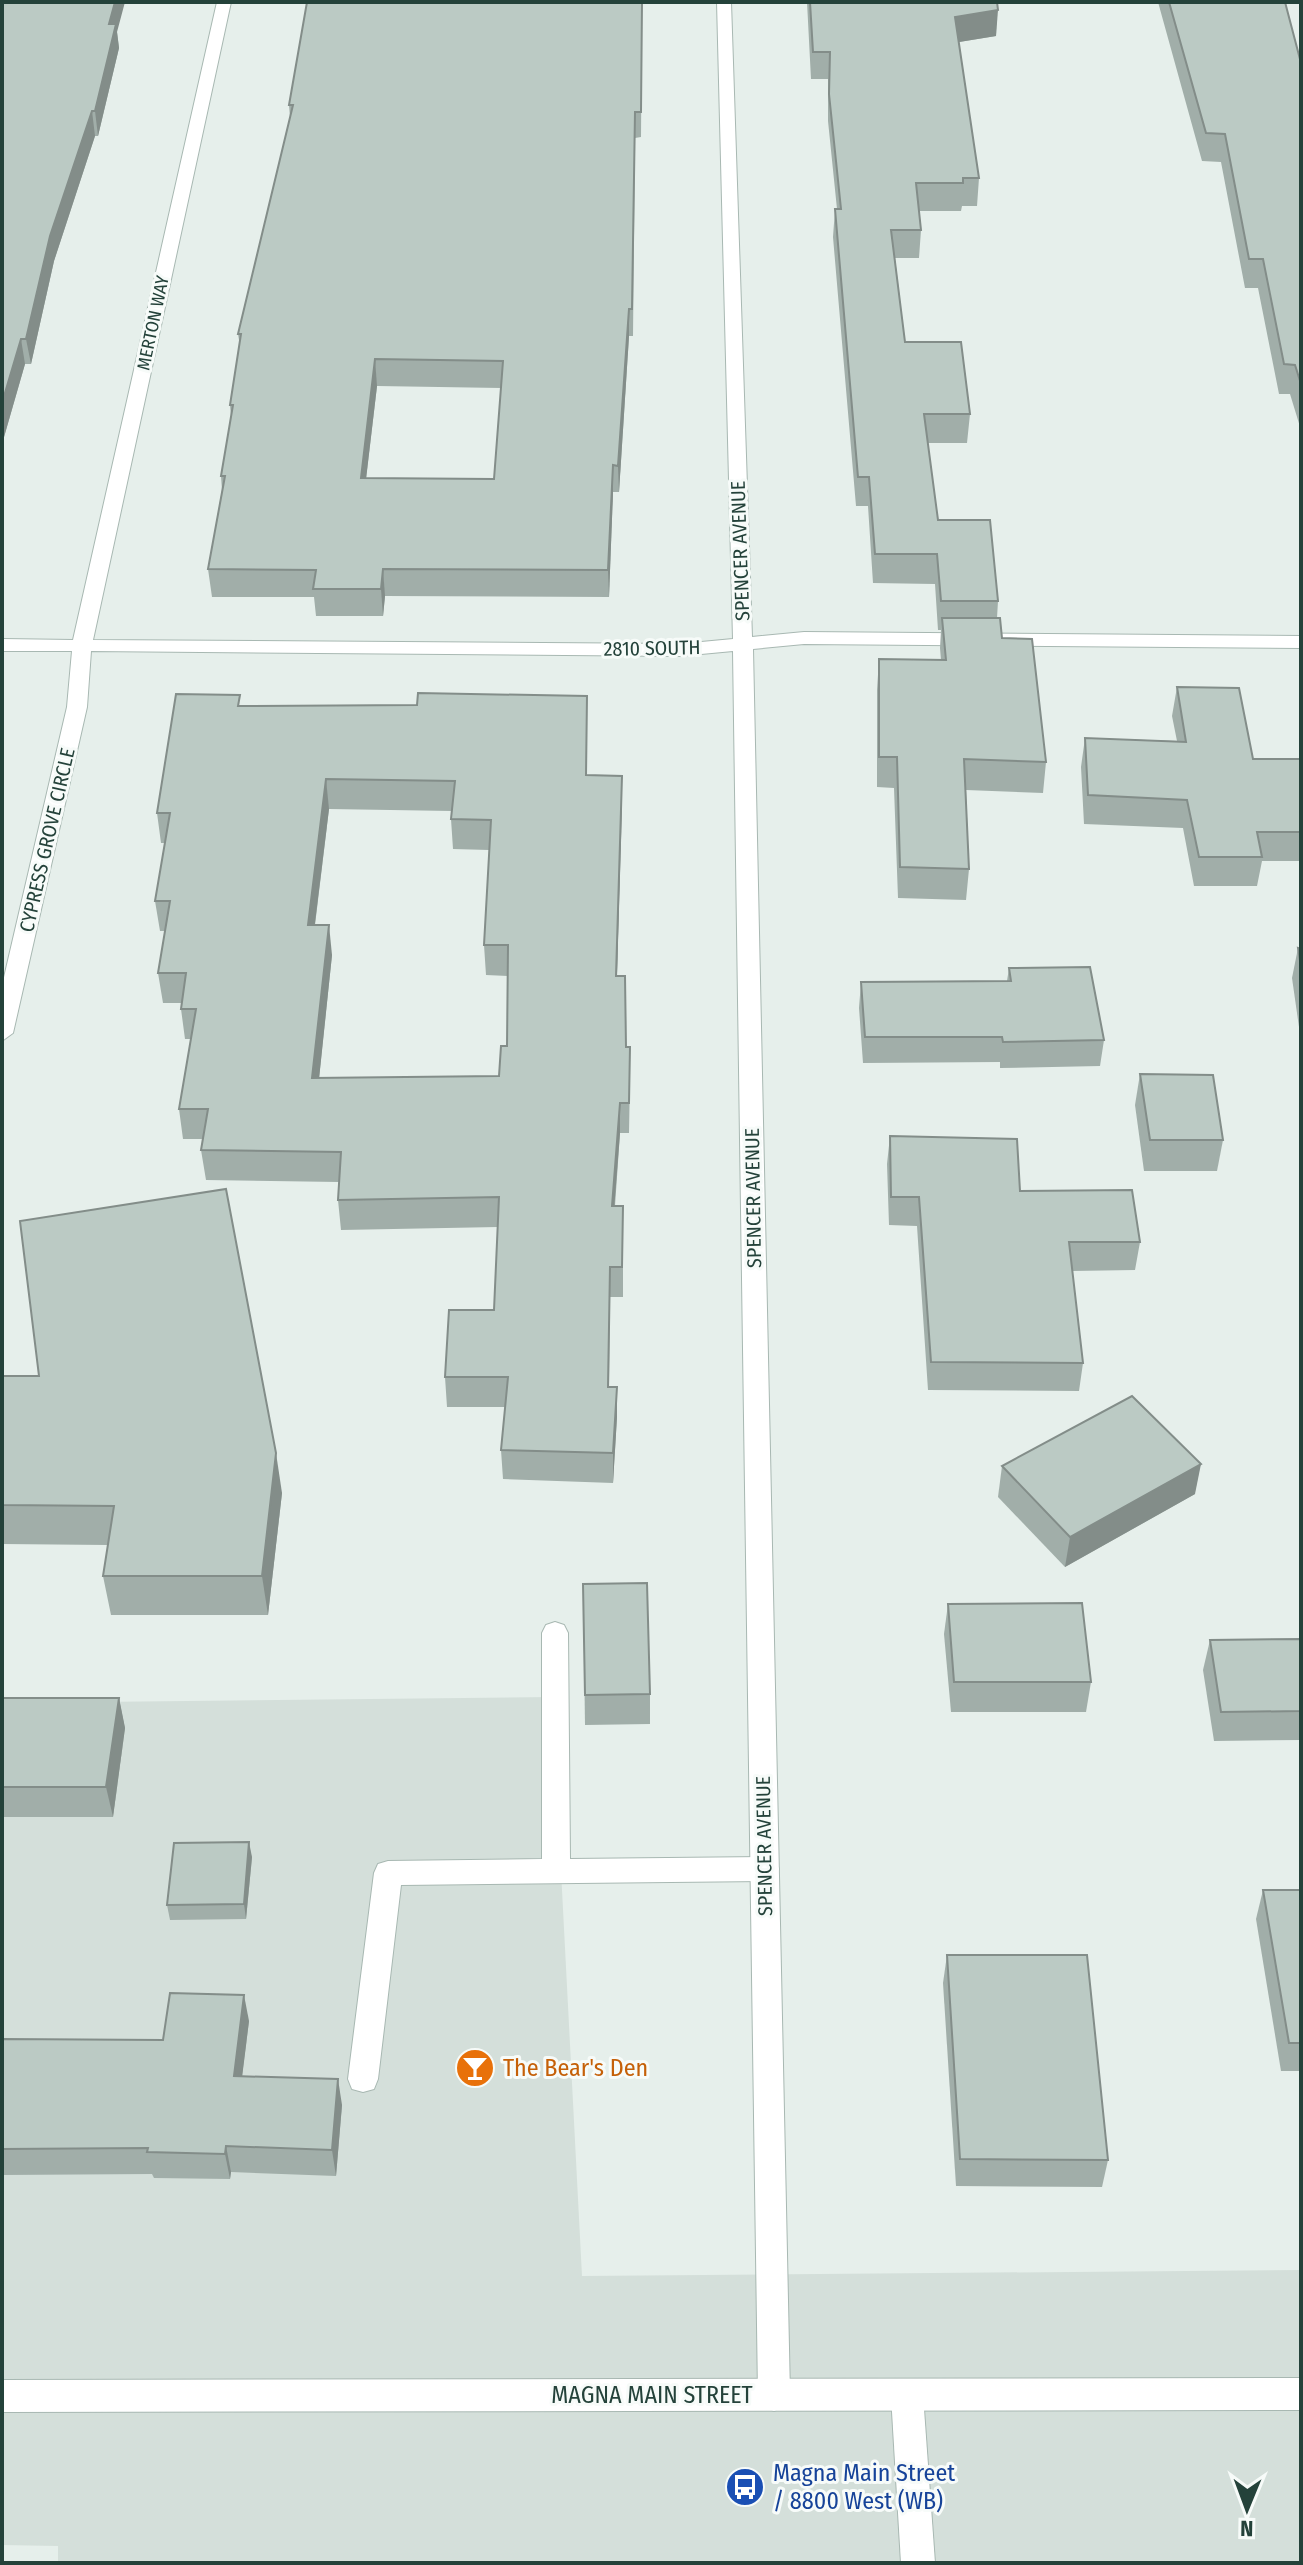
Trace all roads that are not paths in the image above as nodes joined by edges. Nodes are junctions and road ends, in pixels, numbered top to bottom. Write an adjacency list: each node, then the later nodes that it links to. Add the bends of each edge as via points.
1 (224, 2): 5 (street, MERTON WAY)
2 (724, 2): 6 (street, SPENCER AVENUE)
3 (1301, 642): 6 (street, 2810 SOUTH, via 804,638)
4 (2, 645): 5 (street, 2810 SOUTH)
5 (82, 645): 6 (street, 2810 SOUTH, via 666,650); 7 (street, CYPRESS GROVE CIRCLE, via 77,707)
6 (743, 645): 9 (street, SPENCER AVENUE)
7 (2, 1033)
8 (555, 1633): 10 (street)
9 (765, 1869): 10 (street); 13 (street, SPENCER AVENUE)
10 (556, 1873): 11 (street, via 388,1873)
11 (363, 2079)
12 (1301, 2394): 14 (street, MAGNA MAIN STREET)
13 (774, 2395): 14 (street, MAGNA MAIN STREET); 15 (street, MAGNA MAIN STREET)
14 (907, 2395): 16 (street)
15 (2, 2396)
16 (918, 2563)

